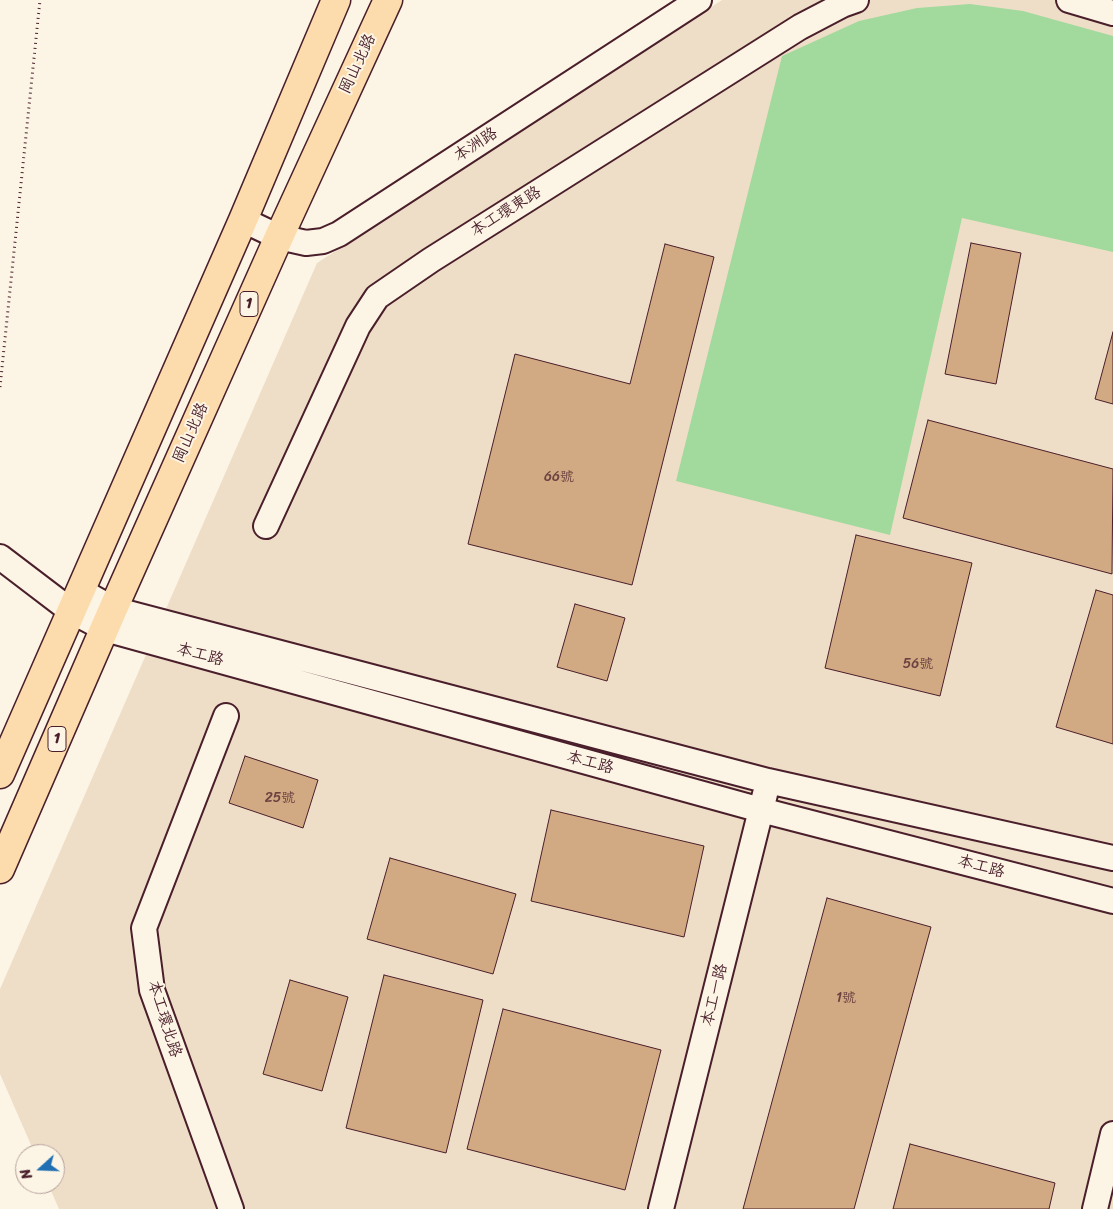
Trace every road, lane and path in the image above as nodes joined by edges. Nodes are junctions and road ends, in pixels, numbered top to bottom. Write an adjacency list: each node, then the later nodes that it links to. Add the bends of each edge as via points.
1 (40, 0): 10 (path)
2 (336, 0): 8 (main road)
3 (388, 0): 9 (main road, 岡山北路 / 1)
4 (699, 0): 9 (street, 本洲路, via 339,234 324,241 306,243)
5 (856, 0): 11 (street, 本工環東路, via 800,27 431,260 377,298 358,326)
6 (1069, 0): 7 (street)
7 (1113, 12)
8 (243, 220): 9 (street, 本洲路); 13 (main road)
9 (279, 237): 14 (main road, 岡山北路 / 1)
10 (0, 387)
11 (266, 526)
12 (0, 557): 13 (street, 本工路)
13 (76, 601): 14 (street, 本工路); 16 (main road)
14 (109, 619): 17 (street, 本工路); 18 (street, 本工路); 20 (main road, 岡山北路 / 1)
15 (226, 716): 23 (street, 本工環北路, via 144,928 152,990)
16 (0, 774)
17 (768, 781): 18 (street, 本工一路); 19 (street, 本工路)
18 (761, 810): 21 (street, 本工路); 24 (street, 本工一路)
19 (1113, 858)
20 (0, 869)
21 (1113, 901)
22 (1113, 1134): 25 (street)
23 (232, 1209)
24 (661, 1209)
25 (1095, 1209)

